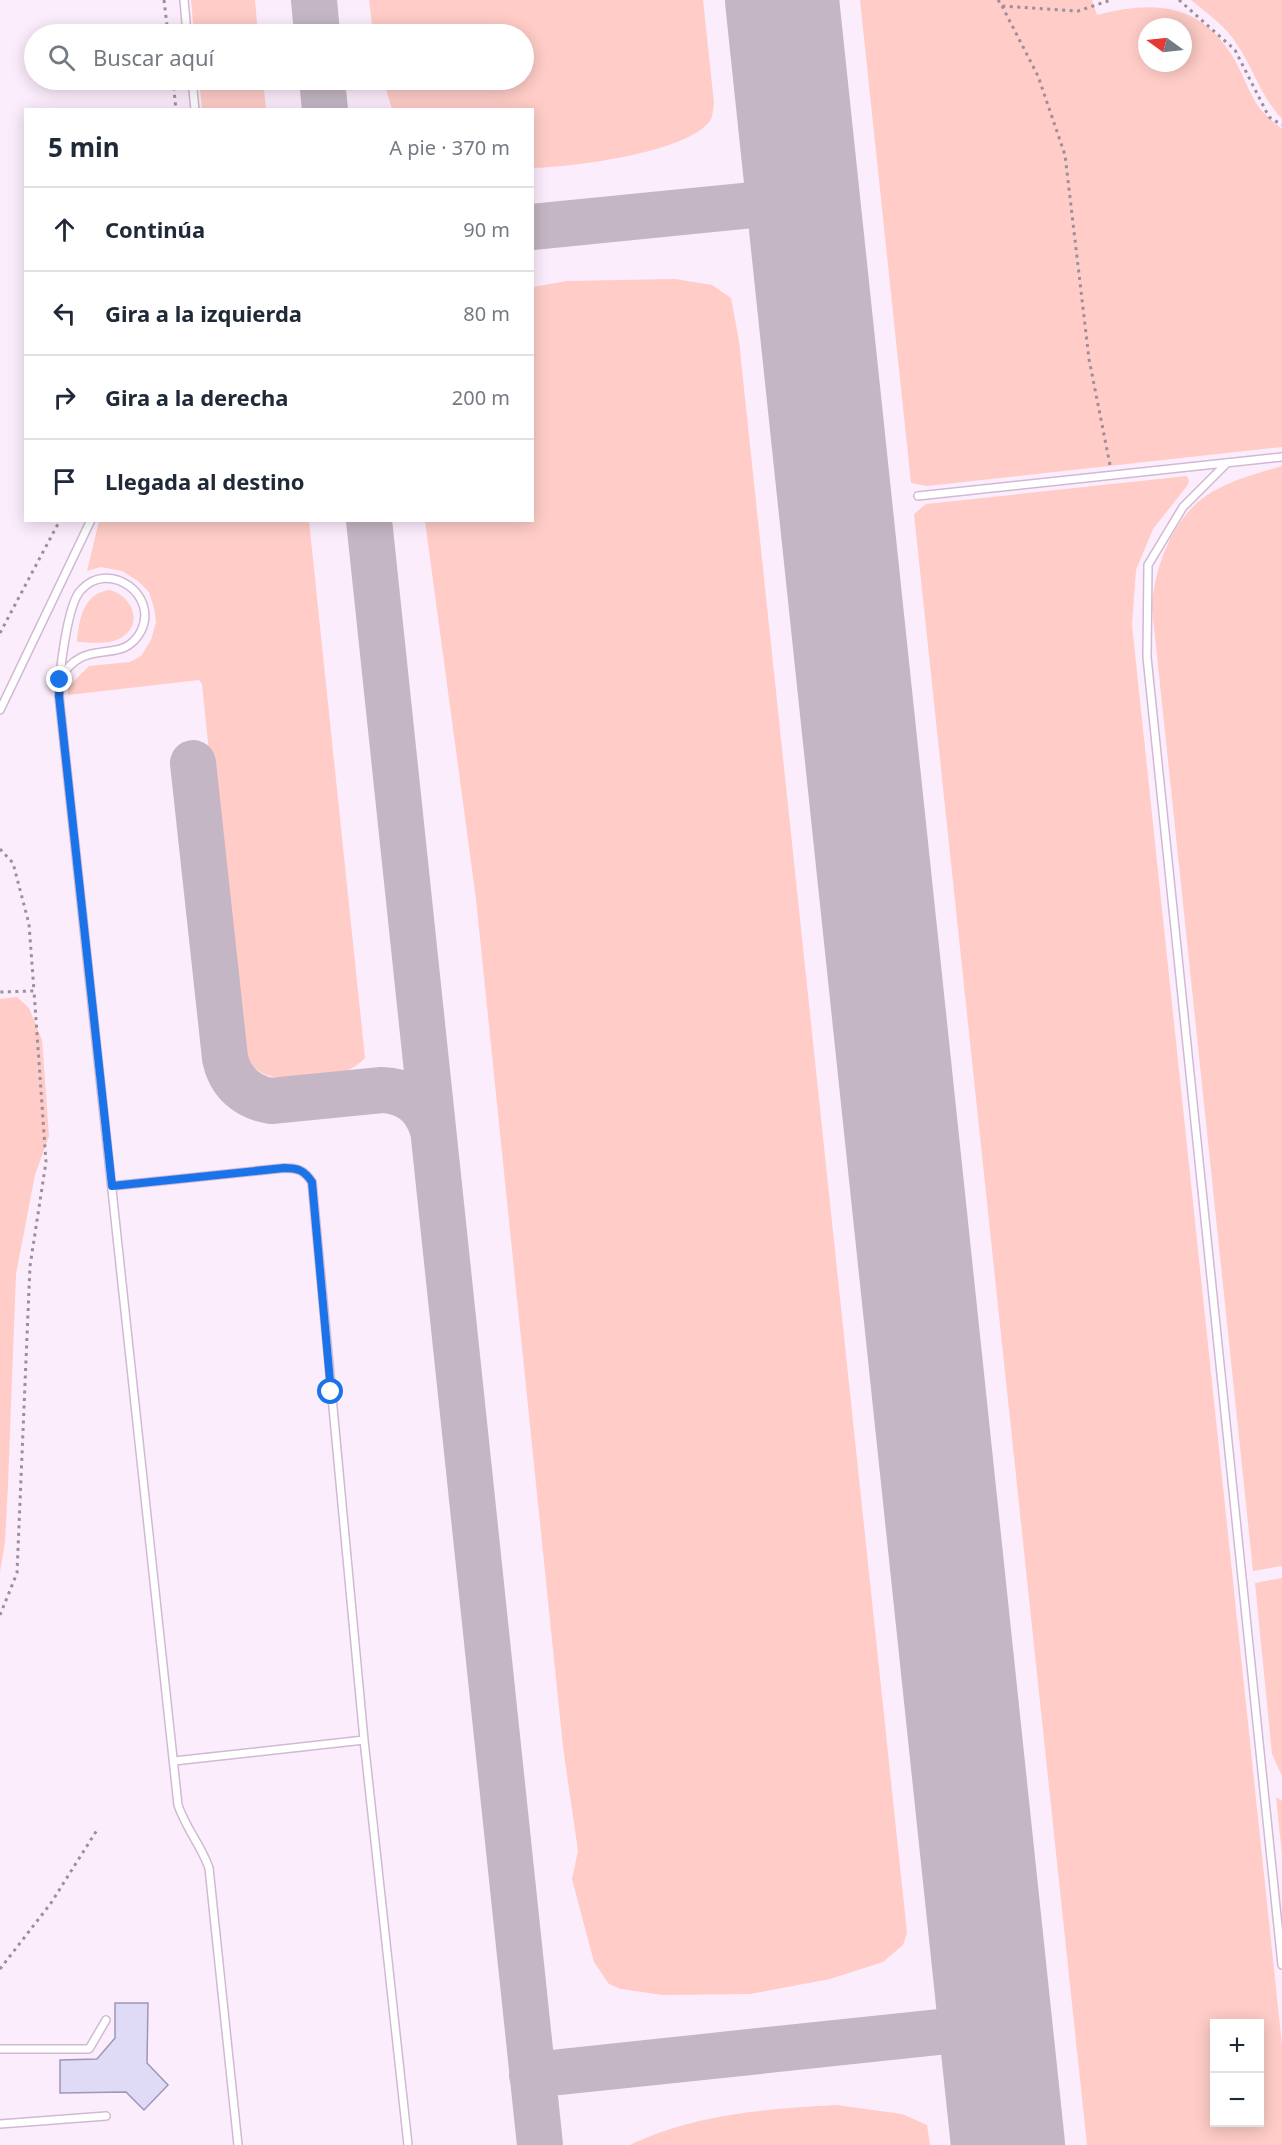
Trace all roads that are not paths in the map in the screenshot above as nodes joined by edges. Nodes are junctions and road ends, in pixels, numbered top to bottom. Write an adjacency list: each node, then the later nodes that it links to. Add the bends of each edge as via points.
1 (184, 0): 2 (lane)
2 (186, 24)
3 (193, 90): 4 (lane)
4 (195, 108)
5 (1282, 457): 6 (lane)
6 (1227, 463): 7 (lane); 14 (lane, via 1183,507 1148,565 1146,657)
7 (918, 496)
8 (90, 522): 10 (lane)
9 (60, 680): 9 (lane, via 66,667 81,656 115,651 135,640 141,630 144,608 134,588 114,578 102,578 81,589 74,599); 11 (lane)
10 (0, 710)
11 (112, 1186): 12 (lane, via 284,1168 305,1171 312,1182); 13 (lane)
12 (364, 1740): 13 (lane); 20 (lane)
13 (174, 1761): 19 (lane, via 178,1805 209,1868)
14 (1282, 1965)
15 (106, 2020): 16 (lane, via 89,2049)
16 (0, 2049)
17 (106, 2116): 18 (lane)
18 (0, 2124)
19 (238, 2145)
20 (408, 2145)

